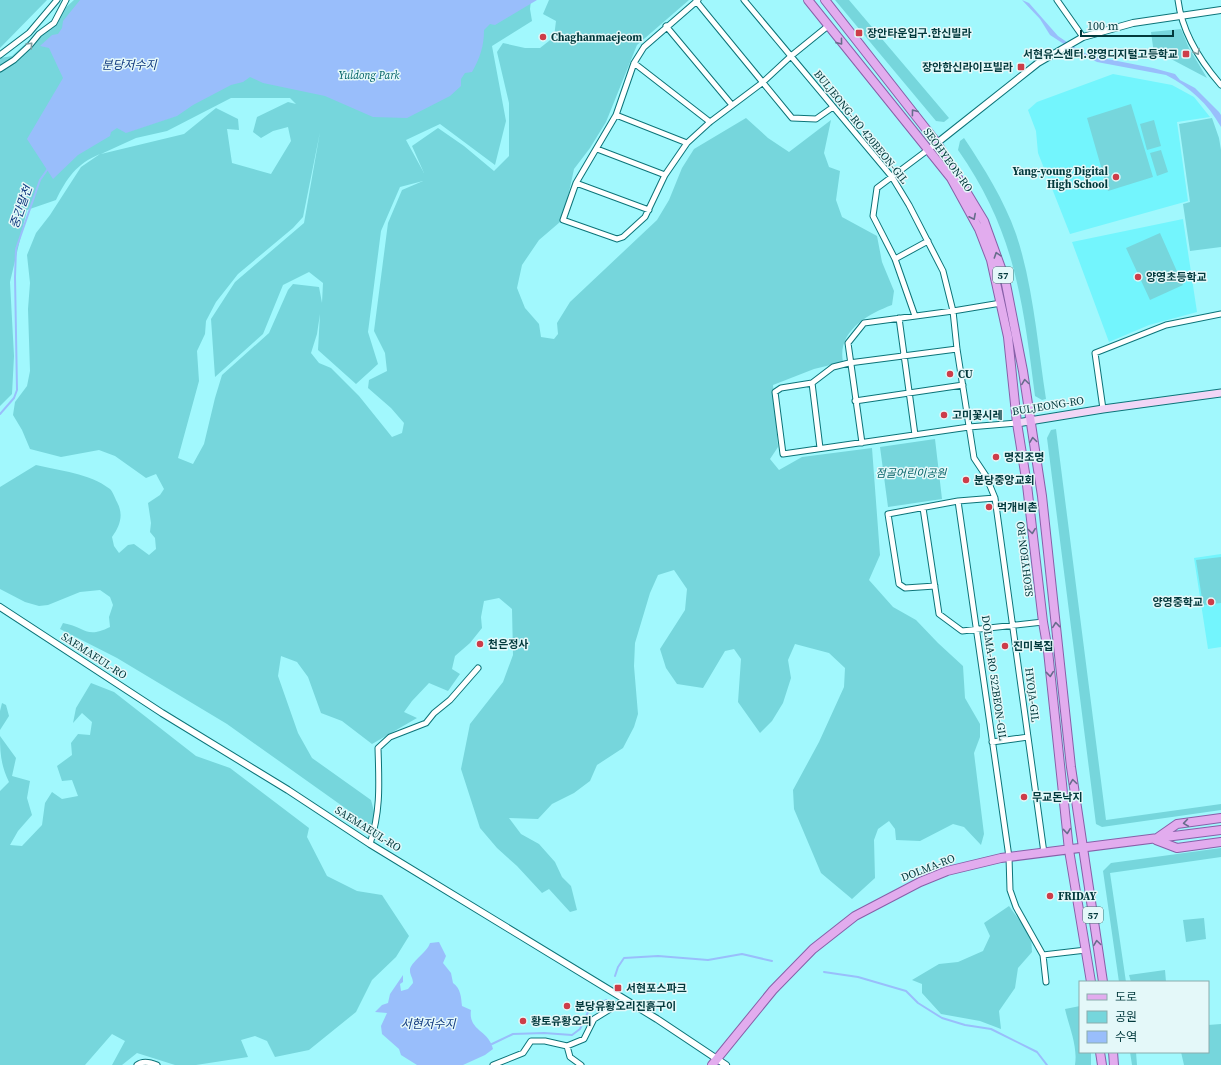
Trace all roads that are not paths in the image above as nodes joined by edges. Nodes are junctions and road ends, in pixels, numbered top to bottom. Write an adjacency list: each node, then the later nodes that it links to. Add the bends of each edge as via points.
1 (57, 0): 14 (street, via 29,33)
2 (66, 0): 17 (street, one-way to 2, via 14,60 39,34 54,23)
3 (744, 0): 15 (street, BULJEONG-RO 420BEON-GIL)
4 (808, 0): 12 (main road, SEOHYEON-RO / 57)
5 (825, 0): 25 (main road, SEOHYEON-RO / 57, one-way to 5)
6 (1057, 0): 13 (street)
7 (1178, 0): 10 (street)
8 (697, 1): 11 (street); 18 (street)
9 (1221, 10): 10 (street)
10 (1180, 16): 13 (street, via 1133,23); 19 (street, one-way to 19, via 1196,50)
11 (666, 26): 16 (street, via 644,47); 20 (street)
12 (828, 26): 15 (street); 27 (main road, SEOHYEON-RO / 57, one-way to 27)
13 (1081, 39): 25 (street, via 1053,53 998,93)
14 (0, 55)
15 (791, 56): 18 (street); 21 (street, BULJEONG-RO 420BEON-GIL)
16 (634, 62): 22 (street); 23 (street)
17 (0, 69)
18 (762, 83): 20 (street); 21 (street, via 792,118 816,119)
19 (1221, 85)
20 (732, 105): 23 (street)
21 (834, 107): 29 (street, BULJEONG-RO 420BEON-GIL)
22 (616, 115): 24 (street); 26 (street)
23 (710, 122): 24 (street)
24 (687, 143): 28 (street)
25 (937, 143): 27 (street); 48 (main road, SEOHYEON-RO / 57, one-way to 25, via 1014,320 996,252 984,221)
26 (597, 149): 28 (street); 30 (street)
27 (928, 150): 29 (street); 34 (main road, SEOHYEON-RO / 57, one-way to 34, via 951,178 979,229 991,260)
28 (665, 175): 31 (street)
29 (892, 177): 32 (street, BULJEONG-RO 420BEON-GIL); 33 (street, via 877,188 873,216)
30 (576, 183): 31 (street); 31 (street, via 563,220 617,239 632,229)
31 (649, 210)
32 (928, 241): 33 (street); 35 (street, BULJEONG-RO 420BEON-GIL, via 943,270)
33 (895, 259): 37 (street)
34 (1001, 303): 35 (street); 49 (main road, SEOHYEON-RO / 57, via 1008,337)
35 (954, 311): 37 (street); 39 (street, BULJEONG-RO 420BEON-GIL)
36 (1221, 314): 47 (street, via 1166,325 1095,353)
37 (914, 316): 38 (street)
38 (899, 318): 40 (street); 41 (street, via 864,323 848,343)
39 (957, 349): 40 (street); 43 (street, BULJEONG-RO 420BEON-GIL)
40 (904, 356): 41 (street); 44 (street)
41 (850, 363): 42 (street, via 833,367); 46 (street)
42 (812, 383): 53 (street); 53 (street, BULJEONG-RO, via 780,388 776,392 783,454)
43 (963, 385): 44 (street); 50 (street, BULJEONG-RO 420BEON-GIL)
44 (909, 392): 46 (street); 51 (street)
45 (1221, 393): 47 (main road, BULJEONG-RO)
46 (855, 401): 52 (street)
47 (1103, 409): 48 (main road, BULJEONG-RO)
48 (1030, 420): 49 (main road, BULJEONG-RO); 70 (main road, SEOHYEON-RO / 57, one-way to 48, via 1042,496)
49 (1017, 423): 50 (street, BULJEONG-RO); 59 (main road, SEOHYEON-RO / 57, one-way to 59)
50 (969, 427): 51 (street, BULJEONG-RO); 54 (street, HYOJA-GIL, via 974,458 986,476)
51 (914, 435): 52 (street, BULJEONG-RO)
52 (862, 443): 53 (street, BULJEONG-RO)
53 (820, 448)
54 (995, 498): 55 (street); 60 (street, HYOJA-GIL)
55 (958, 501): 56 (street); 61 (street, DOLMA-RO 522BEON-GIL)
56 (923, 508): 57 (street); 57 (street, via 888,514 899,584 905,588)
57 (935, 586): 61 (street, via 939,614 962,631)
58 (0, 607): 69 (street, SAEMAEUL-RO)
59 (1043, 622): 60 (street); 71 (main road, SEOHYEON-RO / 57, one-way to 71)
60 (1013, 624): 61 (street); 63 (street, HYOJA-GIL)
61 (977, 629): 64 (street, DOLMA-RO 522BEON-GIL)
62 (478, 668): 69 (street, via 426,723 390,737 378,748 377,822)
63 (1028, 737): 64 (street); 72 (street, HYOJA-GIL)
64 (992, 742): 73 (street, DOLMA-RO 522BEON-GIL)
65 (1221, 818): 67 (main road, one-way to 67, via 1177,824)
66 (1221, 830): 67 (main road, DOLMA-RO)
67 (1155, 839): 68 (main road, via 1177,848); 70 (main road, DOLMA-RO)
68 (1221, 842)
69 (370, 844): 79 (street, SAEMAEUL-RO)
70 (1082, 848): 71 (main road, DOLMA-RO); 77 (main road, SEOHYEON-RO / 57, one-way to 70)
71 (1069, 850): 72 (main road, DOLMA-RO); 74 (main road, SEOHYEON-RO / 57)
72 (1044, 853): 73 (main road, DOLMA-RO)
73 (1009, 857): 75 (street, DOLMA-RO 522BEON-GIL, via 1010,890); 83 (main road, DOLMA-RO, via 976,863 932,876 855,916 813,949 792,970 754,1012)
74 (1086, 950): 75 (street); 76 (main road, SEOHYEON-RO / 57)
75 (1043, 955): 78 (street)
76 (1091, 981)
77 (1103, 981)
78 (1046, 982)
79 (625, 1000): 80 (street, via 594,1019 584,1039); 83 (street, SAEMAEUL-RO)
80 (567, 1046): 86 (street, via 545,1041 531,1042 523,1053); 87 (street, via 570,1057)
81 (1100, 1053): 89 (main road)
82 (1113, 1053): 90 (main road)
83 (715, 1062): 88 (street, SAEMAEUL-RO)
84 (137, 1065): 85 (street, via 140,1062 148,1062)
85 (157, 1065)
86 (493, 1065)
87 (581, 1065)
88 (726, 1065)
89 (1102, 1065)
90 (1114, 1065)

